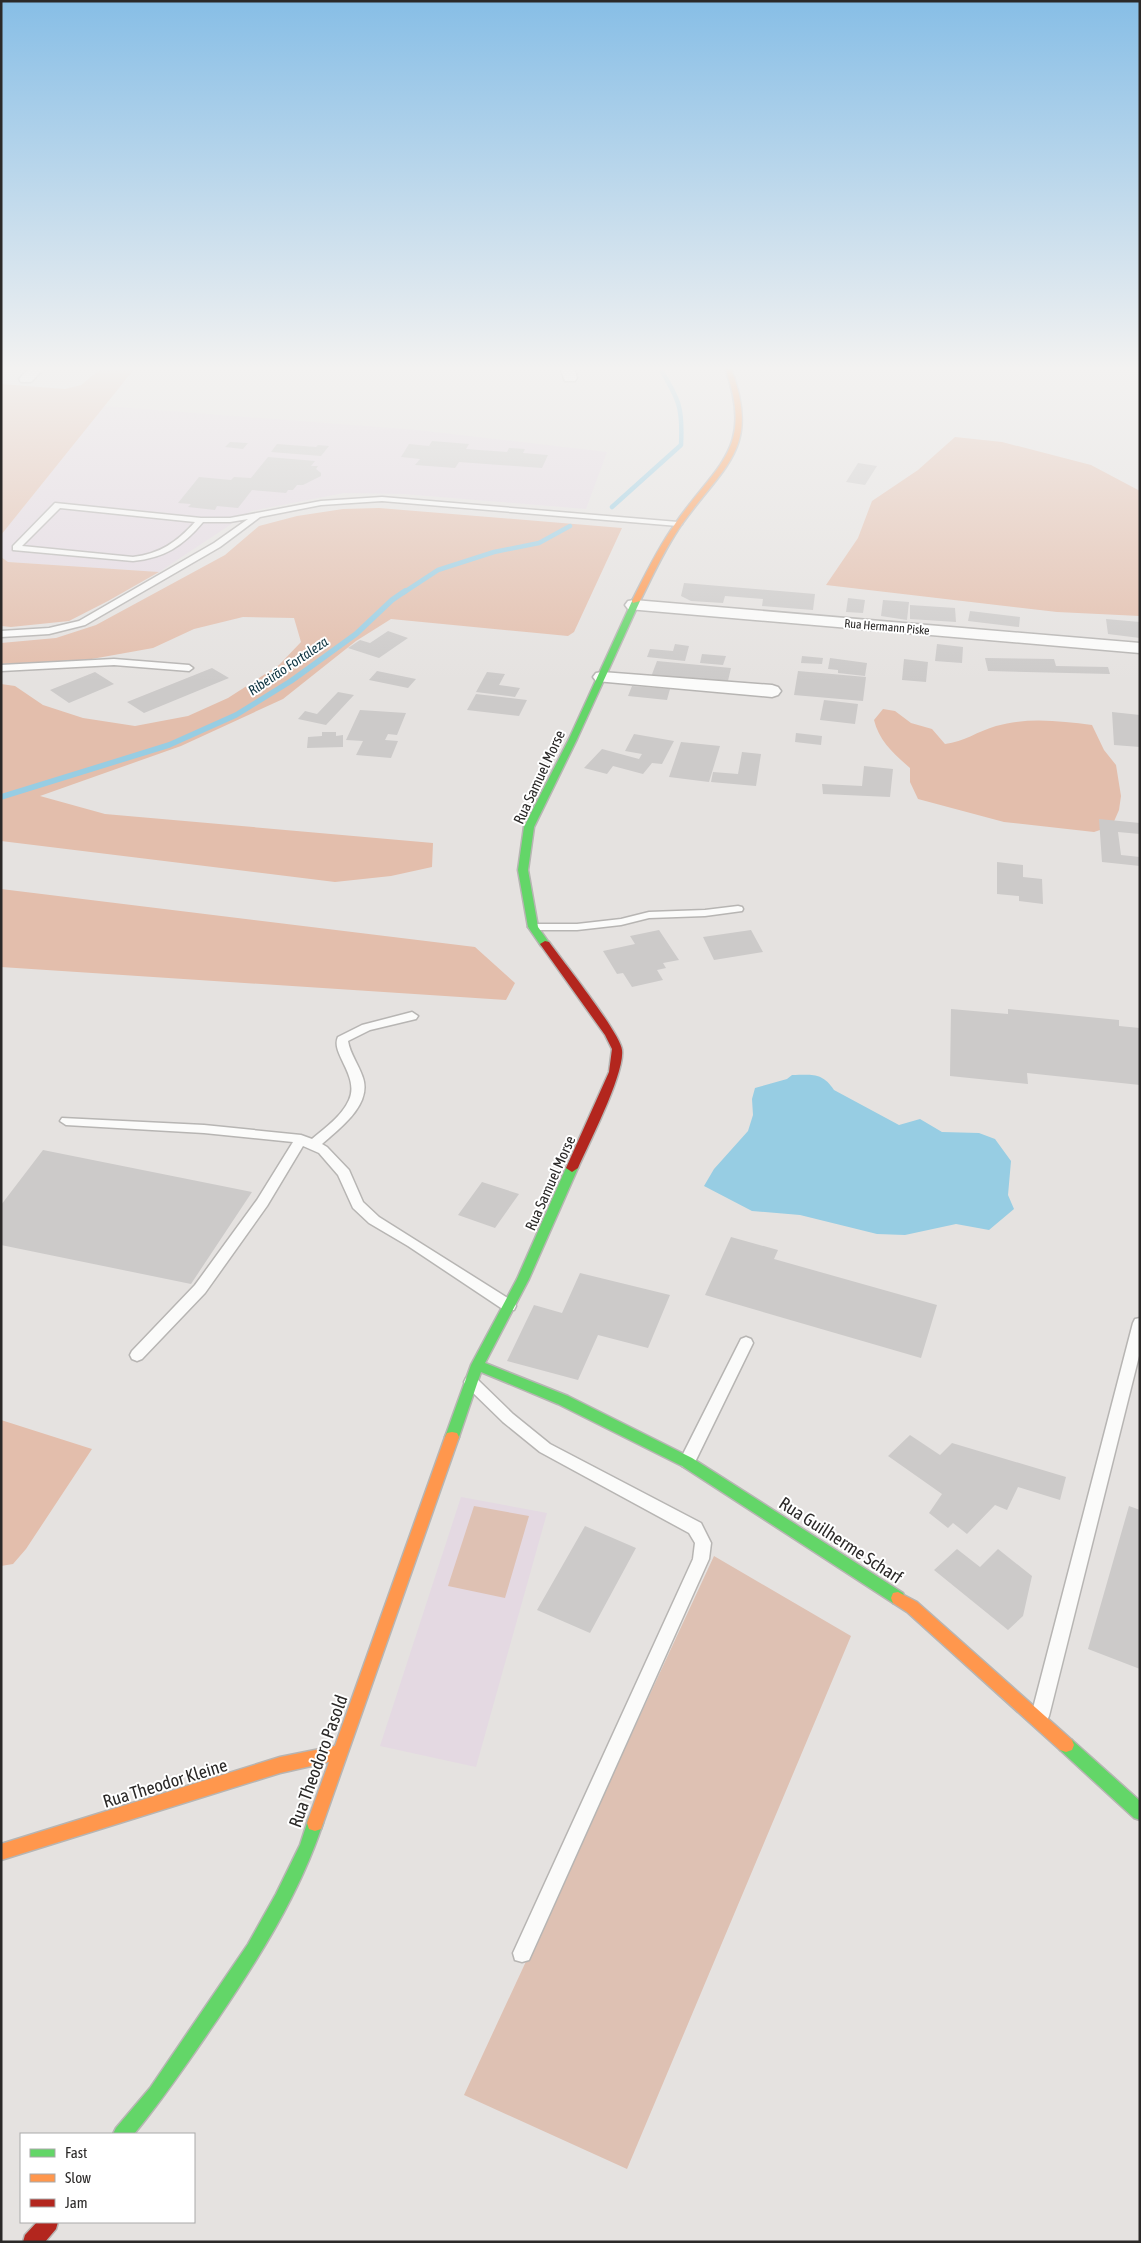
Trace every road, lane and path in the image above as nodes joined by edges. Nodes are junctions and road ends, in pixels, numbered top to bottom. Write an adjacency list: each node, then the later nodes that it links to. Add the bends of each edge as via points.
1 (718, 473): 4 (street, Rua Samuel Morse)
2 (259, 515): 3 (lane); 4 (lane, via 321,503 382,498); 6 (lane, via 217,546 82,623 48,631)
3 (201, 520): 3 (lane, via 58,505 16,548 150,558 175,547)
4 (678, 524): 5 (street, Rua Samuel Morse)
5 (634, 605): 7 (street, Rua Hermann Piske); 10 (street, Rua Samuel Morse)
6 (1, 634)
7 (1140, 648)
8 (1, 668): 9 (lane, via 114,662)
9 (190, 668)
10 (602, 677): 11 (street); 13 (street, Rua Samuel Morse, via 529,827 523,870)
11 (772, 691)
12 (738, 909): 13 (lane, via 696,914 649,914 621,922 577,927)
13 (533, 926): 17 (street, Rua Samuel Morse, via 618,1049 614,1072 545,1232)
14 (412, 1016): 16 (lane, via 361,1029 342,1040 359,1085 356,1098 344,1117)
15 (66, 1121): 16 (lane, via 204,1129)
16 (307, 1142): 17 (lane, via 322,1150 344,1173 358,1205 374,1220); 20 (lane, via 200,1289)
17 (509, 1306): 21 (street, Rua Samuel Morse)
18 (1140, 1323): 24 (lane)
19 (746, 1343): 23 (lane)
20 (137, 1355)
21 (477, 1364): 22 (street, Rua Theodoro Pasold); 23 (street, Rua Guilherme Scharf, via 563,1400)
22 (471, 1382): 25 (street, Rua Theodoro Pasold); 28 (lane, via 545,1448 695,1528 703,1543 701,1559)
23 (687, 1462): 24 (street, Rua Guilherme Scharf, via 912,1607)
24 (1039, 1721): 26 (street, Rua Guilherme Scharf)
25 (341, 1752): 27 (street, Rua Theodor Kleine, via 280,1765); 29 (street, Rua Theodoro Pasold, via 306,1847 258,1942 156,2094)
26 (1140, 1812)
27 (1, 1852)
28 (522, 1952)
29 (123, 2133)
30 (48, 2223): 31 (street)
31 (32, 2242)

